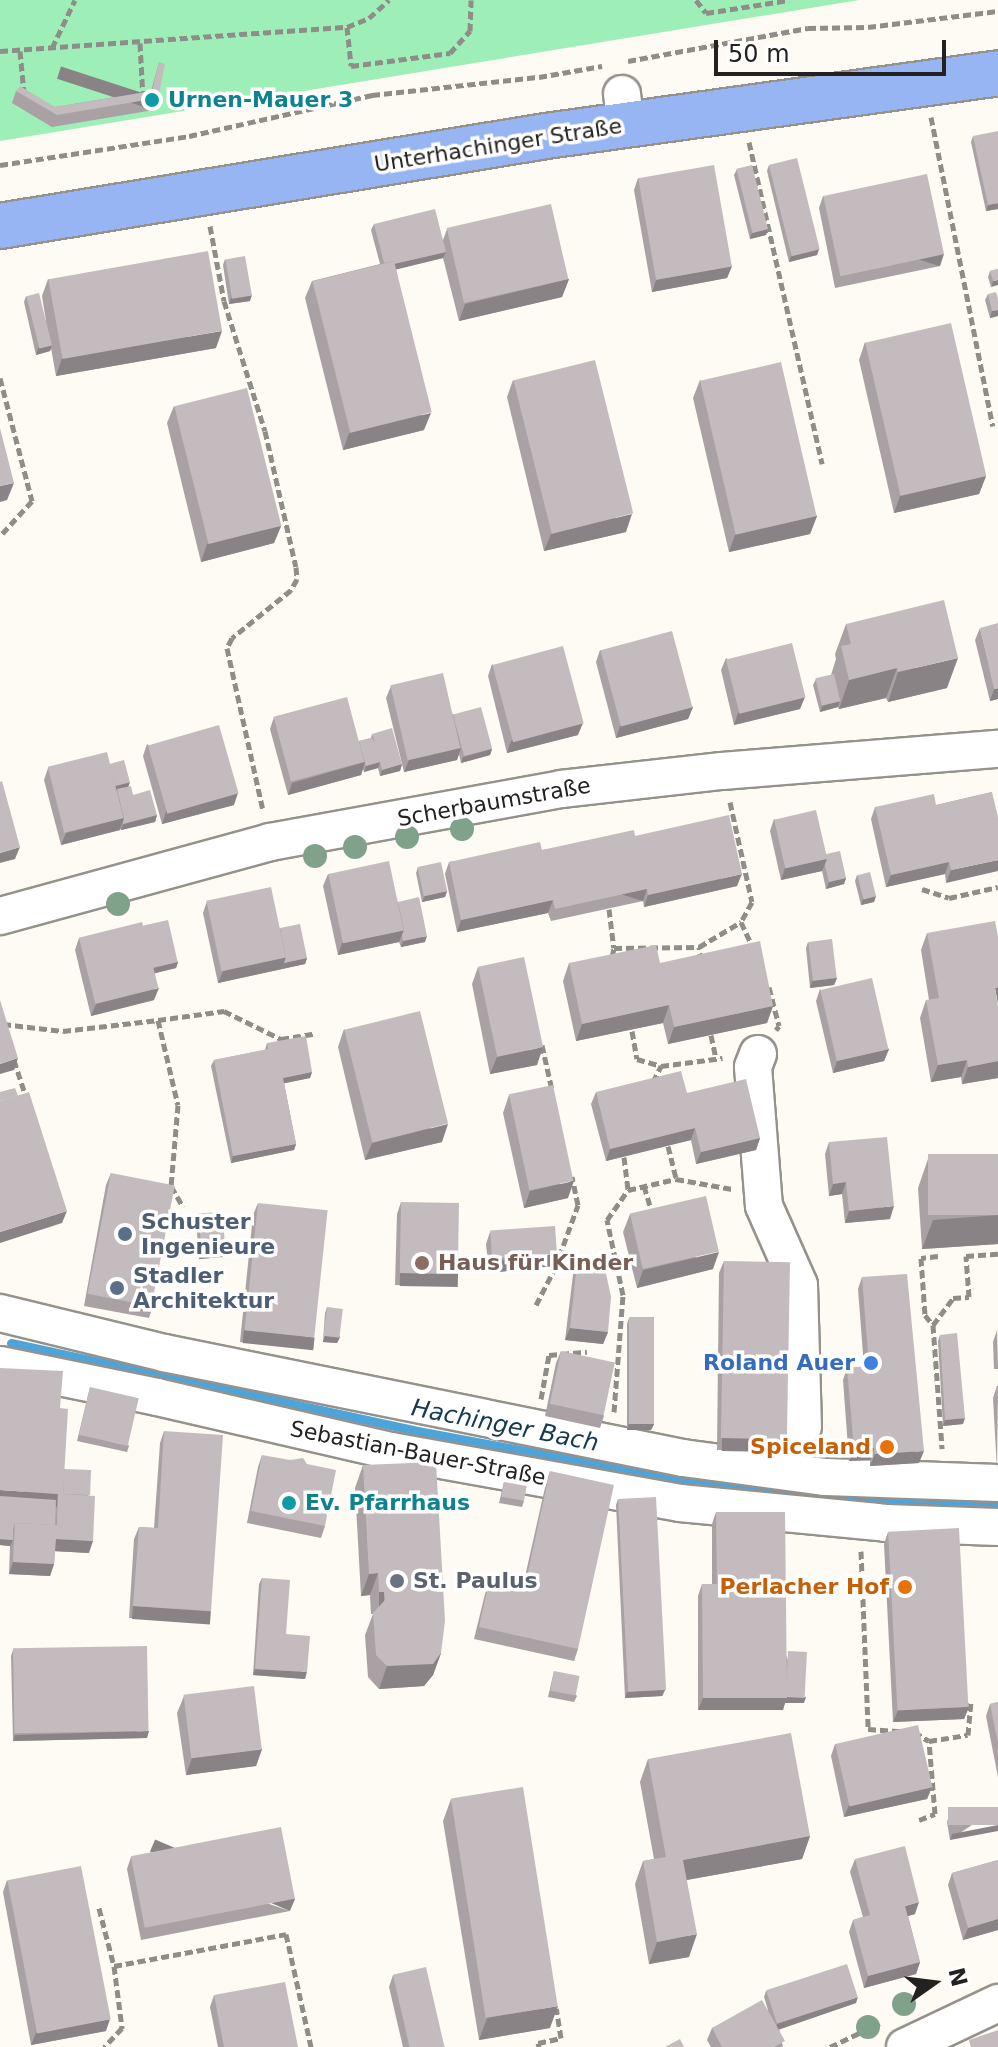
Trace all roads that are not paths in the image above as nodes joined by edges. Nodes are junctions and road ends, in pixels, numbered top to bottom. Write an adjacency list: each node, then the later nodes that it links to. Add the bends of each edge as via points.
1 (998, 73): 2 (main road, Unterhachinger Straße, via 624,109)
2 (0, 226)
3 (998, 749): 4 (street, Scherbaumstraße, via 561,789 270,842)
4 (0, 916)
5 (758, 1054): 9 (street, via 753,1067 764,1206 799,1285)
6 (0, 1313): 8 (street, Sebastian-Bauer-Straße)
7 (0, 1365): 8 (street, Sebastian-Bauer-Straße)
8 (160, 1375): 10 (street, Sebastian-Bauer-Straße, via 535,1429); 10 (street, Sebastian-Bauer-Straße, via 391,1451)
9 (803, 1427)
10 (682, 1480): 11 (street, Sebastian-Bauer-Straße, via 803,1475); 12 (street, Sebastian-Bauer-Straße, via 860,1520)
11 (998, 1483)
12 (998, 1527)
13 (998, 2003): 14 (street)
14 (905, 2047)

